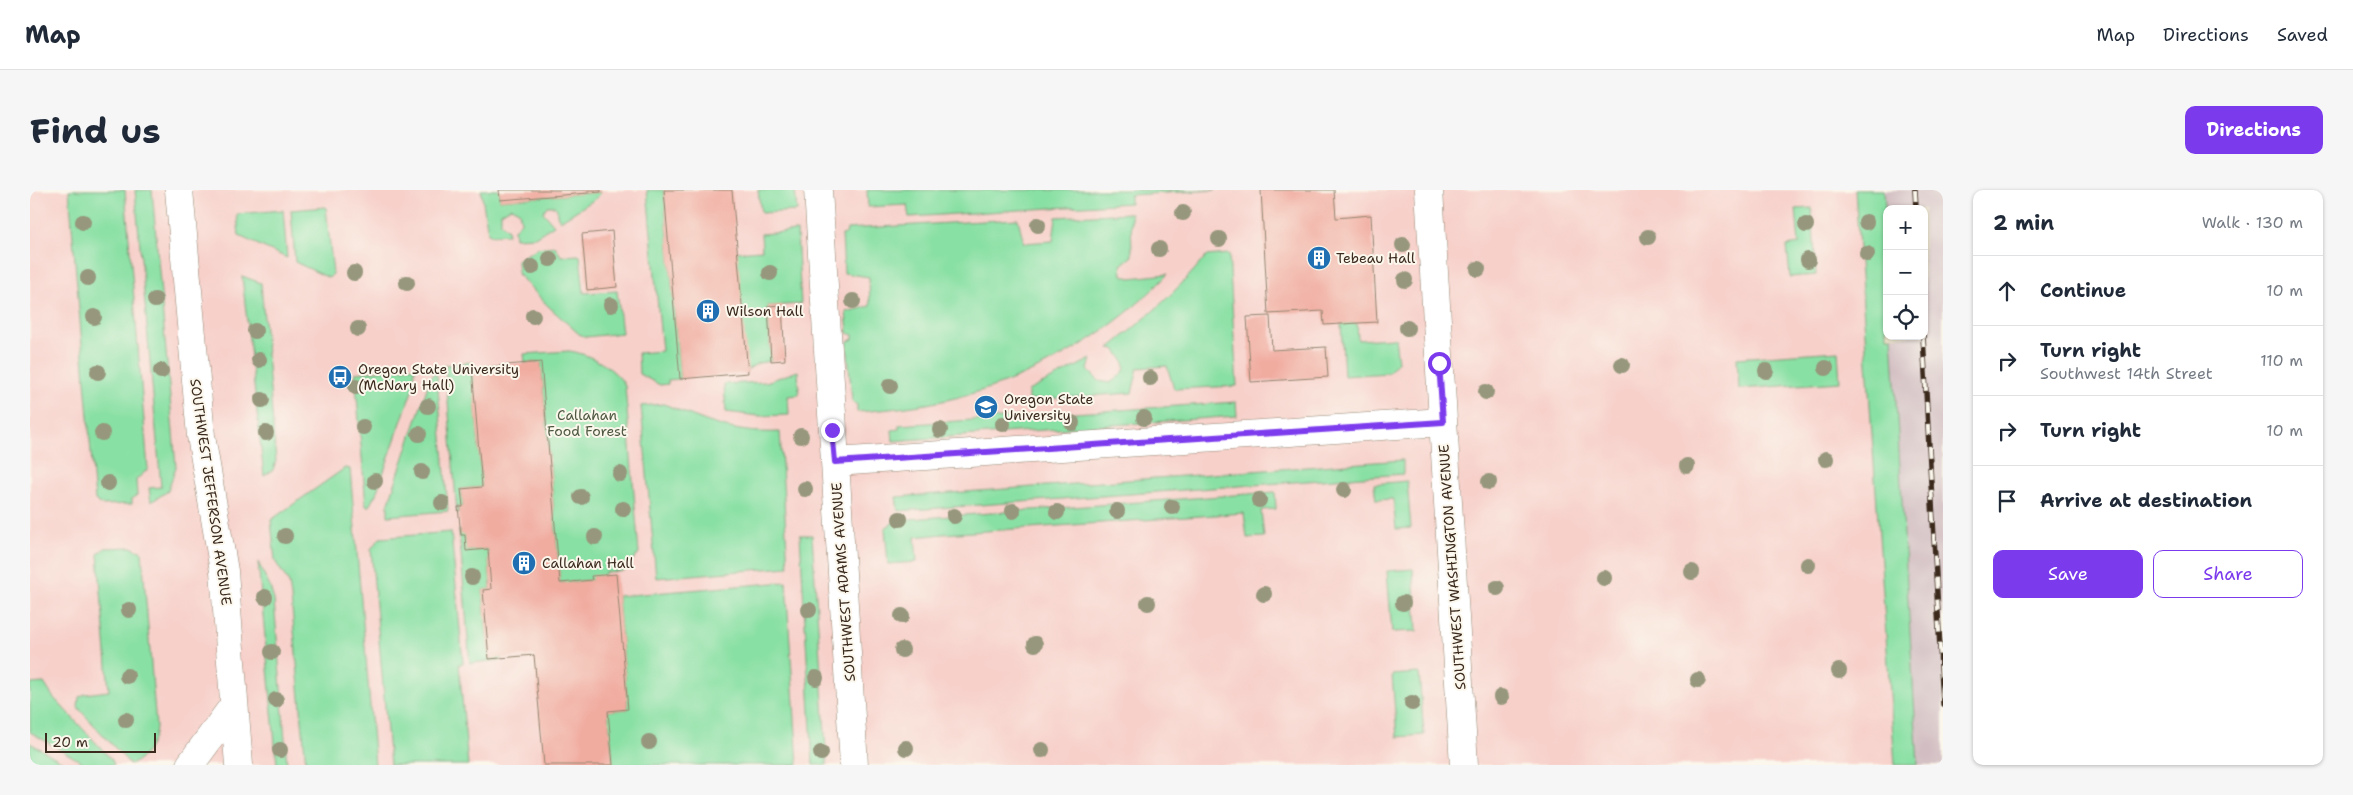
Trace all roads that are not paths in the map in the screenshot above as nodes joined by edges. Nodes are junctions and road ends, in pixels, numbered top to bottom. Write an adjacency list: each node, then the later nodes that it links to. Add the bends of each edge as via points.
1 (179, 190): 6 (street, SOUTHWEST JEFFERSON AVENUE, via 201,436 224,571)
2 (818, 190): 5 (street, SOUTHWEST ADAMS AVENUE)
3 (1429, 190): 4 (street, SOUTHWEST WASHINGTON AVENUE)
4 (1443, 422): 5 (street); 10 (street, SOUTHWEST WASHINGTON AVENUE)
5 (835, 462): 9 (street, SOUTHWEST ADAMS AVENUE)
6 (234, 705): 7 (street); 8 (street, SOUTHWEST JEFFERSON AVENUE)
7 (190, 765)
8 (239, 765)
9 (854, 765)
10 (1464, 765)

